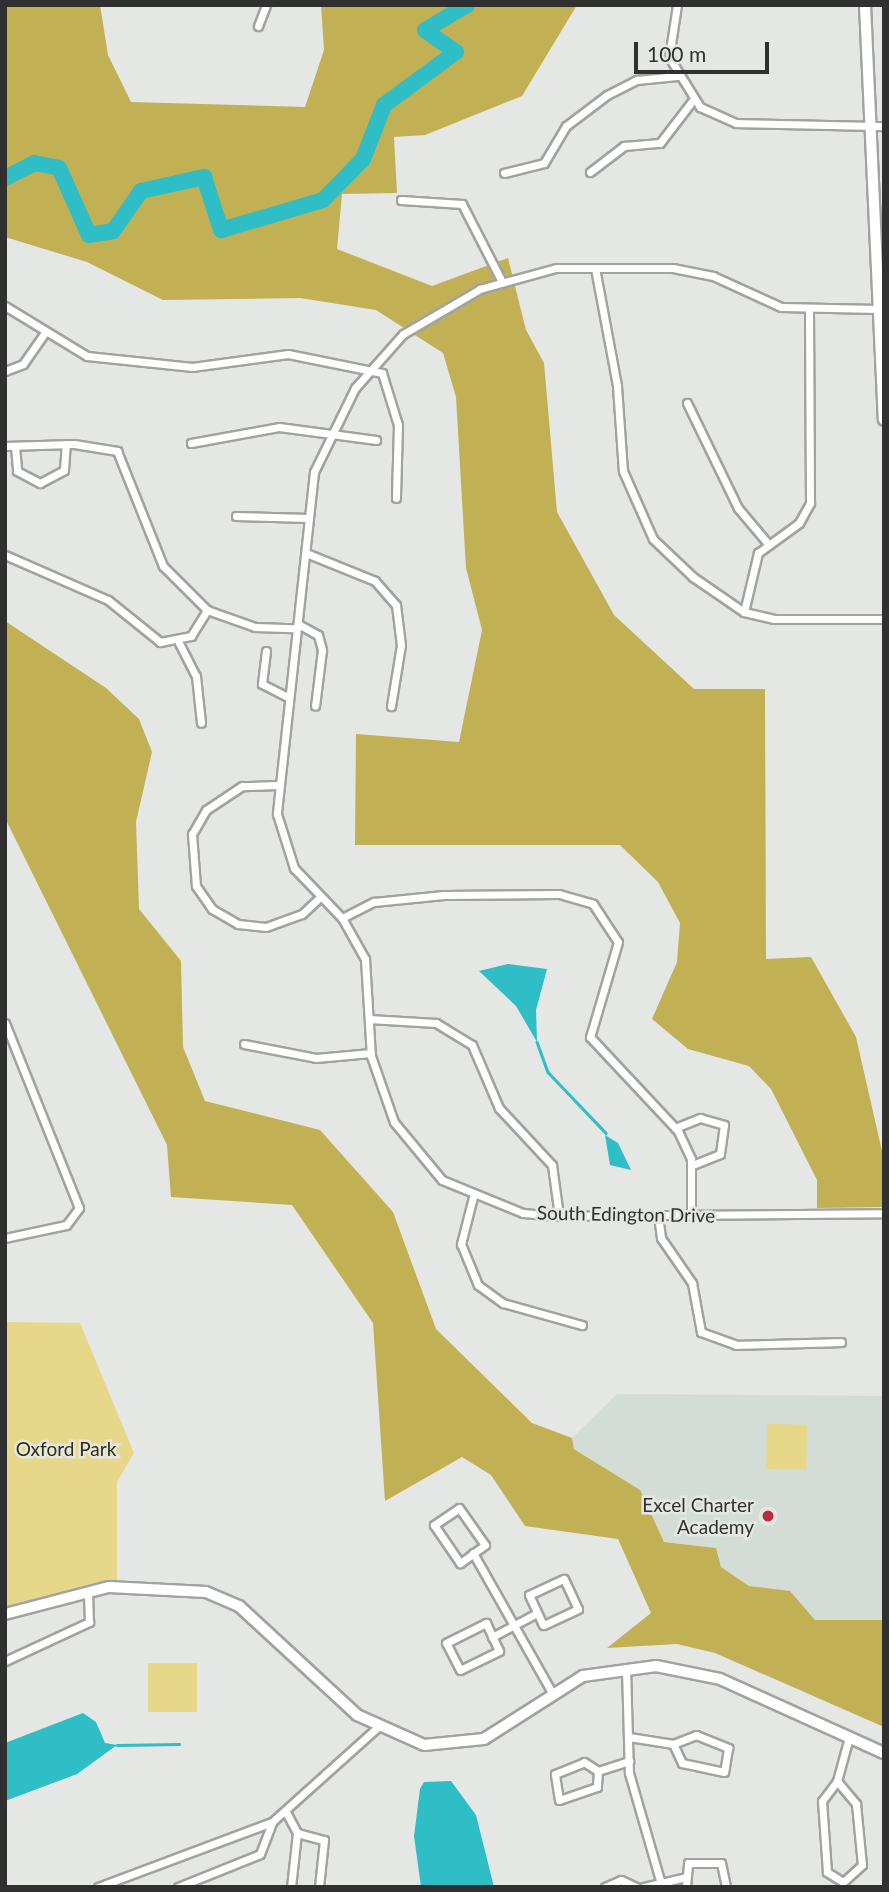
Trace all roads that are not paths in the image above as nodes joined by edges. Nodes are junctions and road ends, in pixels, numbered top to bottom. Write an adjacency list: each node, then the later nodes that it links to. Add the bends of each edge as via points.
1 (266, 5): 4 (street)
2 (677, 5): 5 (street, via 668,35)
3 (865, 5): 7 (street)
4 (258, 26)
5 (677, 76): 6 (street); 10 (street, via 637,80 607,94 566,126 544,163)
6 (693, 100): 7 (street, via 736,123); 9 (street, via 660,143 624,146)
7 (871, 125): 8 (street); 15 (street)
8 (884, 126)
9 (590, 172)
10 (505, 173)
11 (401, 200): 13 (street, via 462,204)
12 (595, 268): 13 (street, South Edington Drive, via 556,268); 16 (street, South Edington Drive, via 692,271 760,300); 35 (street, via 627,488 653,538 692,577)
13 (501, 280): 19 (street, South Edington Drive, via 429,315)
14 (5, 306): 17 (street)
15 (879, 309): 16 (street, South Edington Drive); 21 (street)
16 (808, 312): 31 (street, via 810,503 799,523)
17 (45, 332): 18 (street, via 23,364); 19 (street, via 87,356 206,367 288,354)
18 (5, 371)
19 (369, 371): 22 (street, South Edington Drive); 28 (street, via 382,373 395,401)
20 (687, 402): 31 (street, via 738,508)
21 (884, 420)
22 (329, 435): 23 (street); 24 (street, via 269,428); 30 (street, South Edington Drive, via 314,472)
23 (376, 440)
24 (191, 443)
25 (66, 444): 27 (street); 27 (street, via 64,470 40,483 17,471); 34 (street, via 108,447 123,459 147,536 173,580)
26 (5, 446): 27 (street)
27 (15, 446)
28 (396, 498)
29 (236, 516): 30 (street)
30 (309, 518): 32 (street, South Edington Drive)
31 (769, 544): 35 (street, via 752,564)
32 (306, 554): 37 (street, South Edington Drive); 42 (street, via 375,581 396,606 401,645)
33 (5, 555): 38 (street, via 68,577 160,642)
34 (208, 610): 37 (street, via 255,627); 38 (street)
35 (744, 612): 36 (street, via 774,619)
36 (884, 619)
37 (296, 626): 40 (street, South Edington Drive); 41 (street, via 318,635 322,650)
38 (178, 643): 43 (street, via 196,676)
39 (266, 651): 40 (street, via 261,684)
40 (287, 697): 44 (street, South Edington Drive)
41 (315, 706)
42 (391, 706)
43 (201, 723)
44 (278, 785): 45 (street, South Edington Drive, via 282,838 294,868); 45 (street, via 242,786 206,810 192,834 196,886 212,909 238,924 266,927 302,914)
45 (318, 898): 46 (street, South Edington Drive)
46 (342, 918): 47 (street, South Edington Drive, via 365,959); 51 (street, via 374,902 444,895 559,894 590,902 618,942 591,1019 593,1046)
47 (369, 1019): 50 (street, South Edington Drive); 56 (street, via 436,1023 472,1045 499,1108 552,1165)
48 (5, 1023): 58 (street, via 79,1214 59,1227)
49 (244, 1044): 50 (street, via 316,1058)
50 (371, 1053): 53 (street, South Edington Drive, via 394,1122 418,1157)
51 (675, 1128): 52 (street); 52 (street, via 700,1118 724,1125 720,1154)
52 (691, 1166): 55 (street)
53 (473, 1197): 56 (street, South Edington Drive); 59 (street, via 461,1244 478,1285 503,1303)
54 (884, 1213): 55 (street, South Edington Drive)
55 (691, 1215): 57 (street, South Edington Drive)
56 (559, 1216): 57 (street, South Edington Drive)
57 (658, 1216): 60 (street, via 661,1238 692,1283 701,1332 736,1345)
58 (5, 1238)
59 (582, 1325)
60 (841, 1342)
61 (473, 1553): 61 (street, via 460,1563 434,1525 459,1508 485,1545); 65 (street)
62 (88, 1590): 64 (street); 67 (street, via 89,1622); 70 (street, via 163,1586 206,1592 239,1606)
63 (537, 1613): 63 (street, via 529,1595 565,1579 578,1609 543,1625); 65 (street)
64 (5, 1614)
65 (514, 1624): 66 (street); 69 (street)
66 (492, 1637): 66 (street, via 499,1651 460,1671 446,1643 486,1623)
67 (5, 1661)
68 (626, 1667): 69 (street); 71 (street); 72 (street, via 687,1669 720,1679)
69 (551, 1691): 70 (street, via 484,1739 424,1745)
70 (378, 1727): 78 (street)
71 (629, 1737): 73 (street); 75 (street)
72 (849, 1737): 74 (street); 77 (street)
73 (673, 1744): 73 (street, via 696,1735 728,1748 724,1772 682,1763)
74 (884, 1753)
75 (629, 1761): 76 (street); 82 (street)
76 (598, 1771): 76 (street, via 584,1762 555,1774 559,1800 597,1787)
77 (837, 1781): 77 (street, via 822,1801 827,1872 843,1882 862,1866 856,1804)
78 (286, 1812): 79 (street); 80 (street)
79 (272, 1822): 83 (street); 84 (street, via 260,1854)
80 (297, 1833): 85 (street); 86 (street, via 324,1840)
81 (687, 1877): 82 (street); 90 (street); 91 (street, via 688,1863 721,1863)
82 (661, 1883): 89 (street)
83 (98, 1887)
84 (178, 1887)
85 (291, 1887)
86 (319, 1887)
87 (604, 1887): 88 (street, via 628,1880)
88 (636, 1887)
89 (644, 1887)
90 (686, 1887)
91 (726, 1887)

